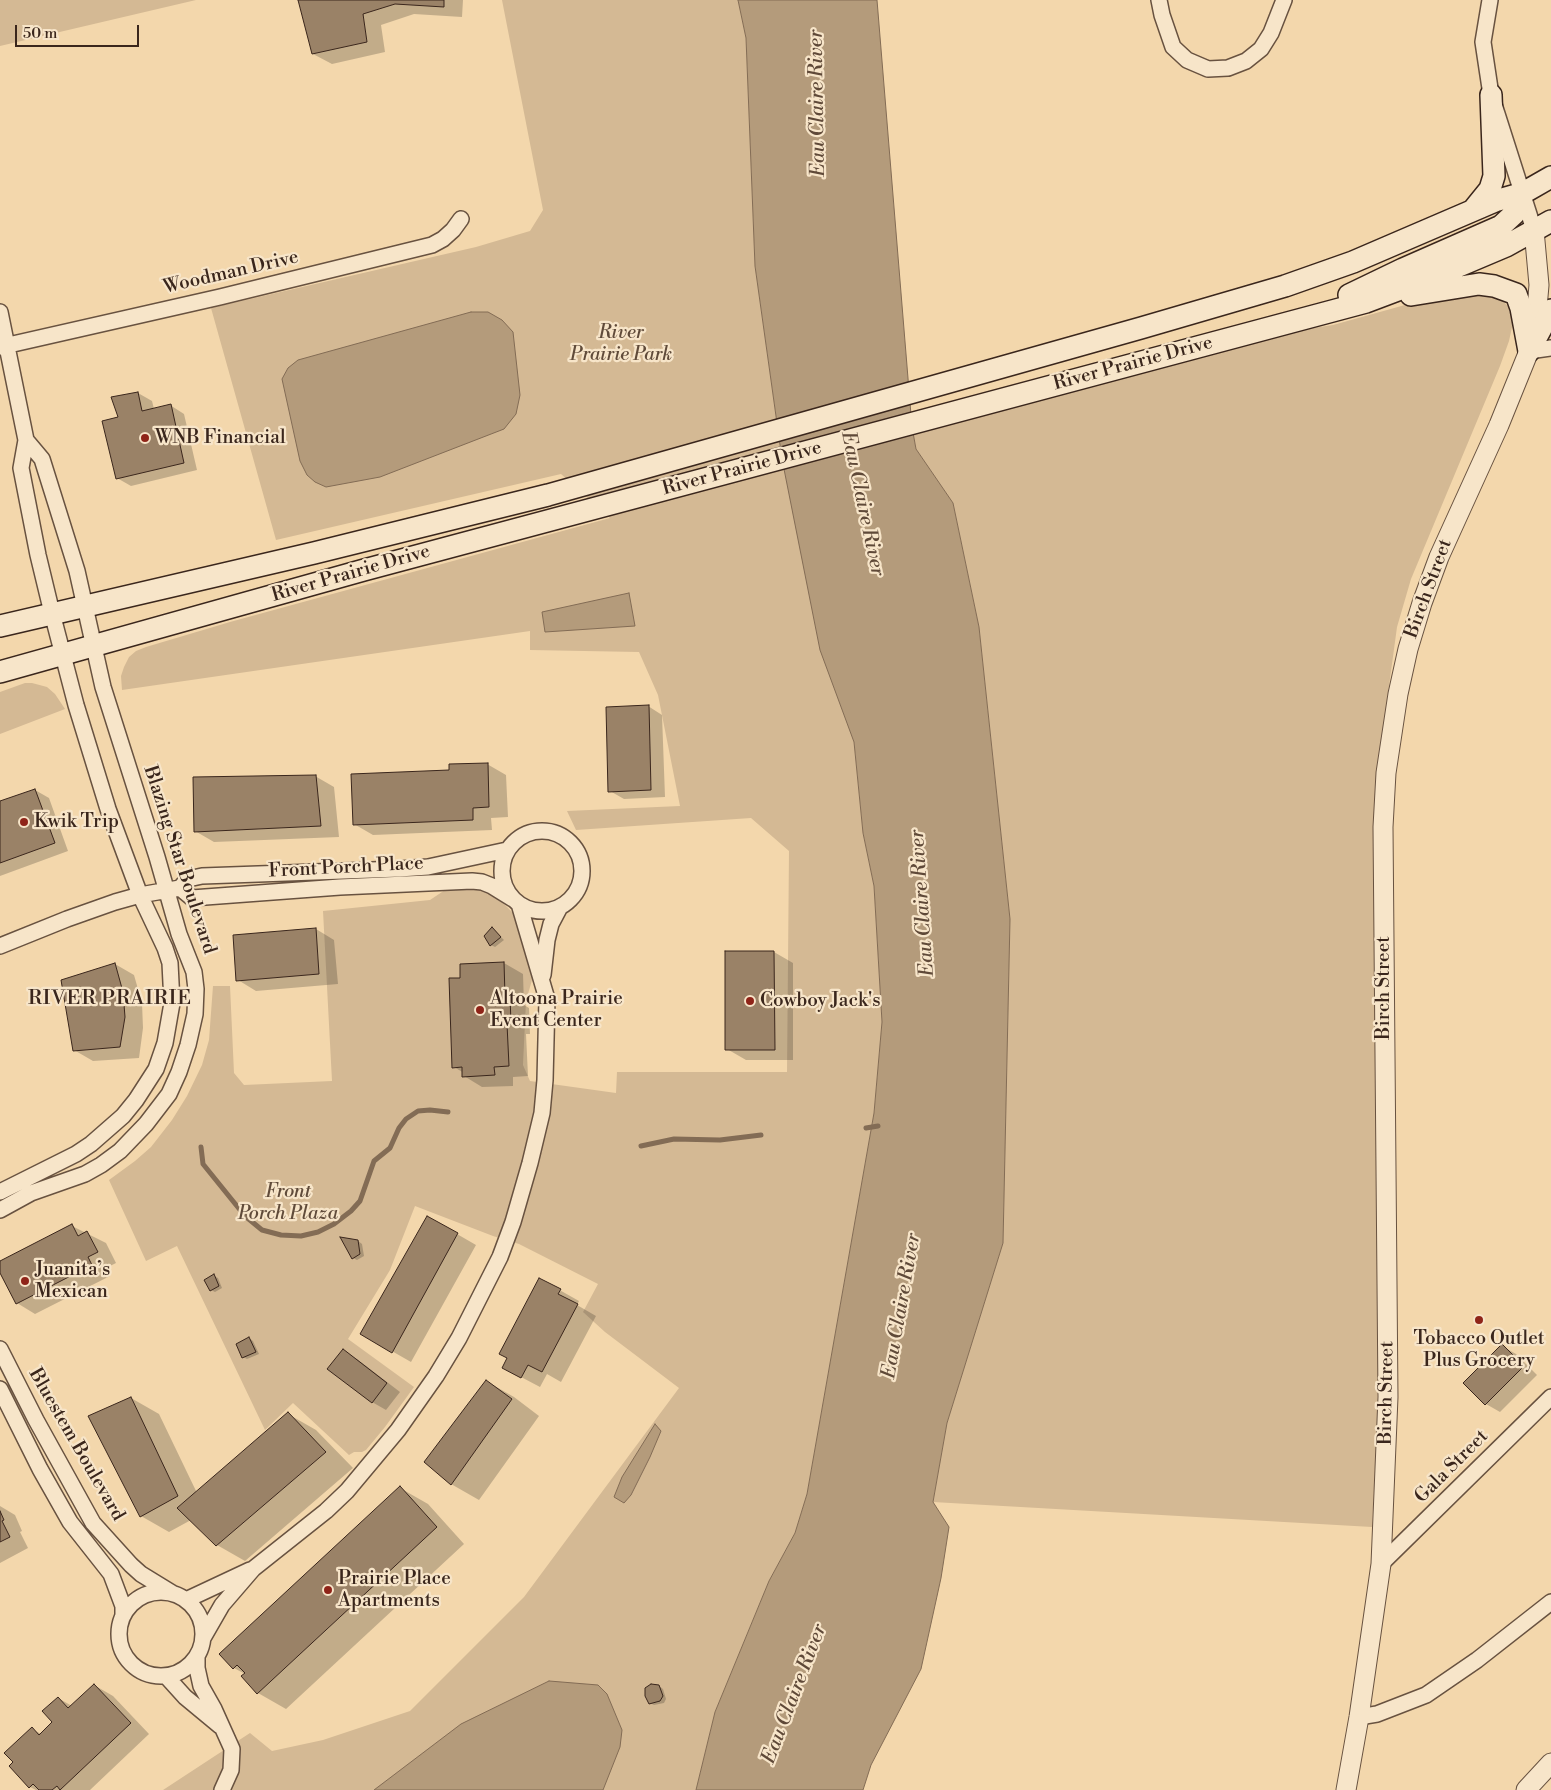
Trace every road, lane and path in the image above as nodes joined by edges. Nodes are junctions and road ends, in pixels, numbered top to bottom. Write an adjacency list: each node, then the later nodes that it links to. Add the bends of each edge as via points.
1 (1159, 0): 2 (street, via 1173,48 1187,60 1208,69 1228,68 1246,61 1261,49)
2 (1284, 0)
3 (1490, 0): 4 (street, via 1483,42)
4 (1491, 95): 6 (street); 8 (main road, via 1494,176 1490,189)
5 (1551, 177): 6 (main road)
6 (1522, 193): 8 (main road, River Prairie Drive); 10 (street); 14 (main road, via 1514,214 1501,226)
7 (1551, 204): 10 (main road)
8 (1472, 211): 19 (main road, River Prairie Drive, via 1353,262 1285,286 1141,328 548,495)
9 (461, 219): 15 (street, Woodman Drive, via 443,239 432,245)
10 (1543, 225): 11 (main road, River Prairie Drive, via 1506,246); 17 (street, Birch Street, via 1536,320)
11 (1366, 302): 14 (main road, River Prairie Drive); 17 (main road, via 1479,284 1494,286 1516,294)
12 (1551, 310): 17 (main road)
13 (0, 312): 15 (street, Blazing Star Boulevard)
14 (1298, 320): 22 (main road, River Prairie Drive, via 364,570)
15 (3, 346): 18 (street, Blazing Star Boulevard)
16 (1551, 348): 17 (street)
17 (1529, 351): 37 (street, Birch Street, via 1439,556 1422,604 1398,694 1386,773 1383,827 1388,1396)
18 (26, 440): 19 (street, Blazing Star Boulevard, via 42,458); 20 (street, Blazing Star Boulevard, via 21,468)
19 (86, 605): 20 (main road, River Prairie Drive); 22 (street, Blazing Star Boulevard)
20 (52, 613): 21 (main road, River Prairie Drive); 23 (street, Blazing Star Boulevard)
21 (0, 626)
22 (95, 646): 23 (main road, River Prairie Drive); 26 (street, Blazing Star Boulevard, via 103,687)
23 (63, 654): 24 (main road, River Prairie Drive); 27 (street, Blazing Star Boulevard, via 108,809)
24 (0, 672)
25 (507, 850): 26 (street, Front Porch Place, via 418,868 207,876 188,879); 28 (street, via 502,862 502,876); 29 (street, Front Porch Place, via 518,838 538,830 549,830 570,840 582,861 583,872 576,894)
26 (173, 889): 27 (street, Front Porch Place); 28 (street, Front Porch Place, via 192,898 340,887 482,882); 33 (street, Blazing Star Boulevard, via 179,934 194,972 196,989 195,1014 188,1044 169,1094 158,1111 120,1152 85,1174 31,1193)
27 (140, 895): 30 (street, Front Porch Place); 32 (street, Blazing Star Boulevard, via 165,948 172,984 170,1022 156,1069 123,1116 91,1144)
28 (516, 902): 29 (street, Front Porch Place, via 539,911); 31 (street)
29 (560, 908): 31 (street, via 549,932)
30 (0, 946)
31 (542, 982): 38 (street, via 547,999 546,1080 542,1113 513,1222 483,1293 436,1376 371,1463 326,1511)
32 (0, 1192)
33 (0, 1210)
34 (0, 1349): 39 (street, Bluestem Boulevard, via 93,1522 130,1565)
35 (0, 1389): 42 (street, Bluestem Boulevard, via 70,1522 111,1574 123,1606)
36 (1551, 1397): 37 (street, Gala Street)
37 (1381, 1564): 46 (street, Birch Street)
38 (254, 1568): 40 (street); 43 (street, via 222,1605)
39 (172, 1593): 40 (street, Bluestem Boulevard); 42 (street, via 157,1592 143,1596 131,1604)
40 (186, 1600): 43 (street, Bluestem Boulevard, via 196,1610)
41 (1551, 1602): 46 (street, via 1426,1694 1377,1714)
42 (123, 1616): 45 (street, Bluestem Boulevard, via 120,1641 131,1664 153,1676)
43 (203, 1638): 44 (street, Bluestem Boulevard)
44 (197, 1657): 45 (street, via 178,1673); 47 (street, via 201,1686)
45 (166, 1676): 47 (street)
46 (1359, 1717): 50 (street, Birch Street)
47 (222, 1728): 49 (street, via 232,1749 231,1770)
48 (1551, 1763): 51 (street)
49 (222, 1790)
50 (1346, 1790)
51 (1526, 1790)

